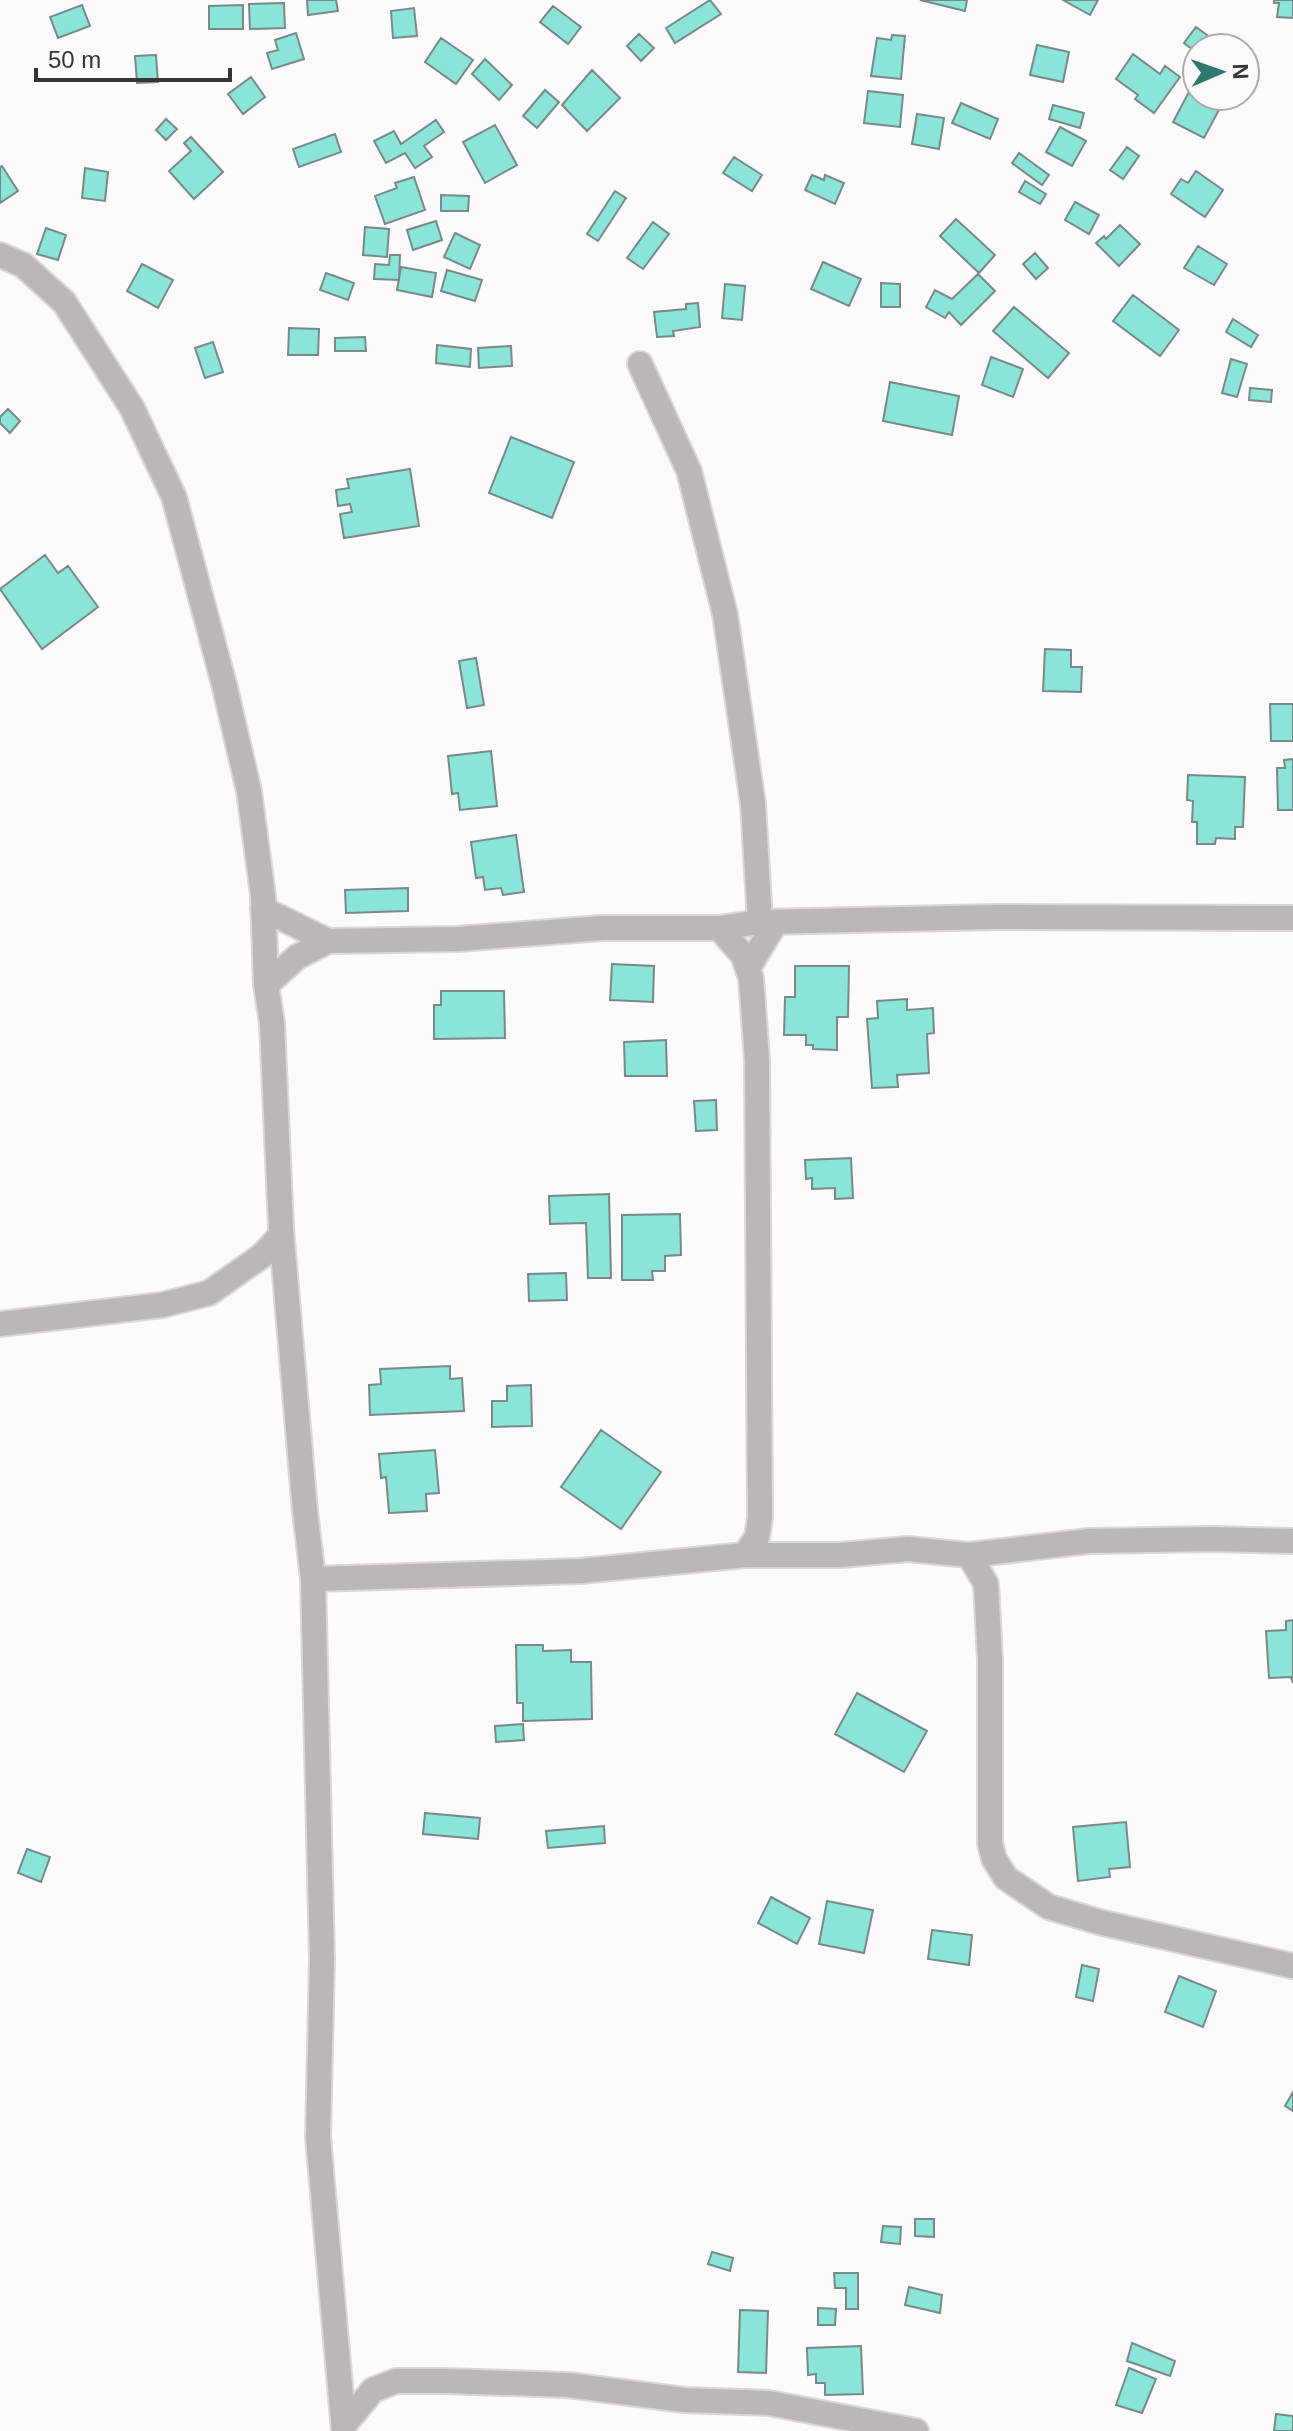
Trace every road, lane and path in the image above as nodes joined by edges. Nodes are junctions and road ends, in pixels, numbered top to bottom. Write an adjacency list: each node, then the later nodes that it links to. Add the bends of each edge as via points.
1 (0, 255): 3 (street, via 23,265 64,302 132,408 174,497 249,791)
2 (640, 364): 5 (street, via 689,471 725,614)
3 (263, 909): 7 (street); 9 (street)
4 (1293, 918): 5 (street)
5 (768, 922): 6 (street); 8 (street)
6 (719, 928): 7 (street); 8 (street)
7 (328, 941): 9 (street, via 297,957)
8 (748, 968): 13 (street, via 757,1060 760,1517 757,1537)
9 (266, 985): 10 (street)
10 (281, 1235): 11 (street, via 263,1255 209,1293 162,1305); 15 (street)
11 (0, 1324)
12 (1293, 1541): 14 (street, via 1089,1541)
13 (745, 1555): 14 (street, via 908,1549); 15 (street, via 581,1571)
14 (969, 1555): 16 (street, via 986,1584 990,1843 1006,1878 1049,1907)
15 (313, 1579): 17 (street, via 322,1959 318,2137)
16 (1293, 1966)
17 (344, 2428): 18 (street, via 373,2390 396,2381 444,2381 568,2385 684,2400 769,2403)
18 (916, 2431)

